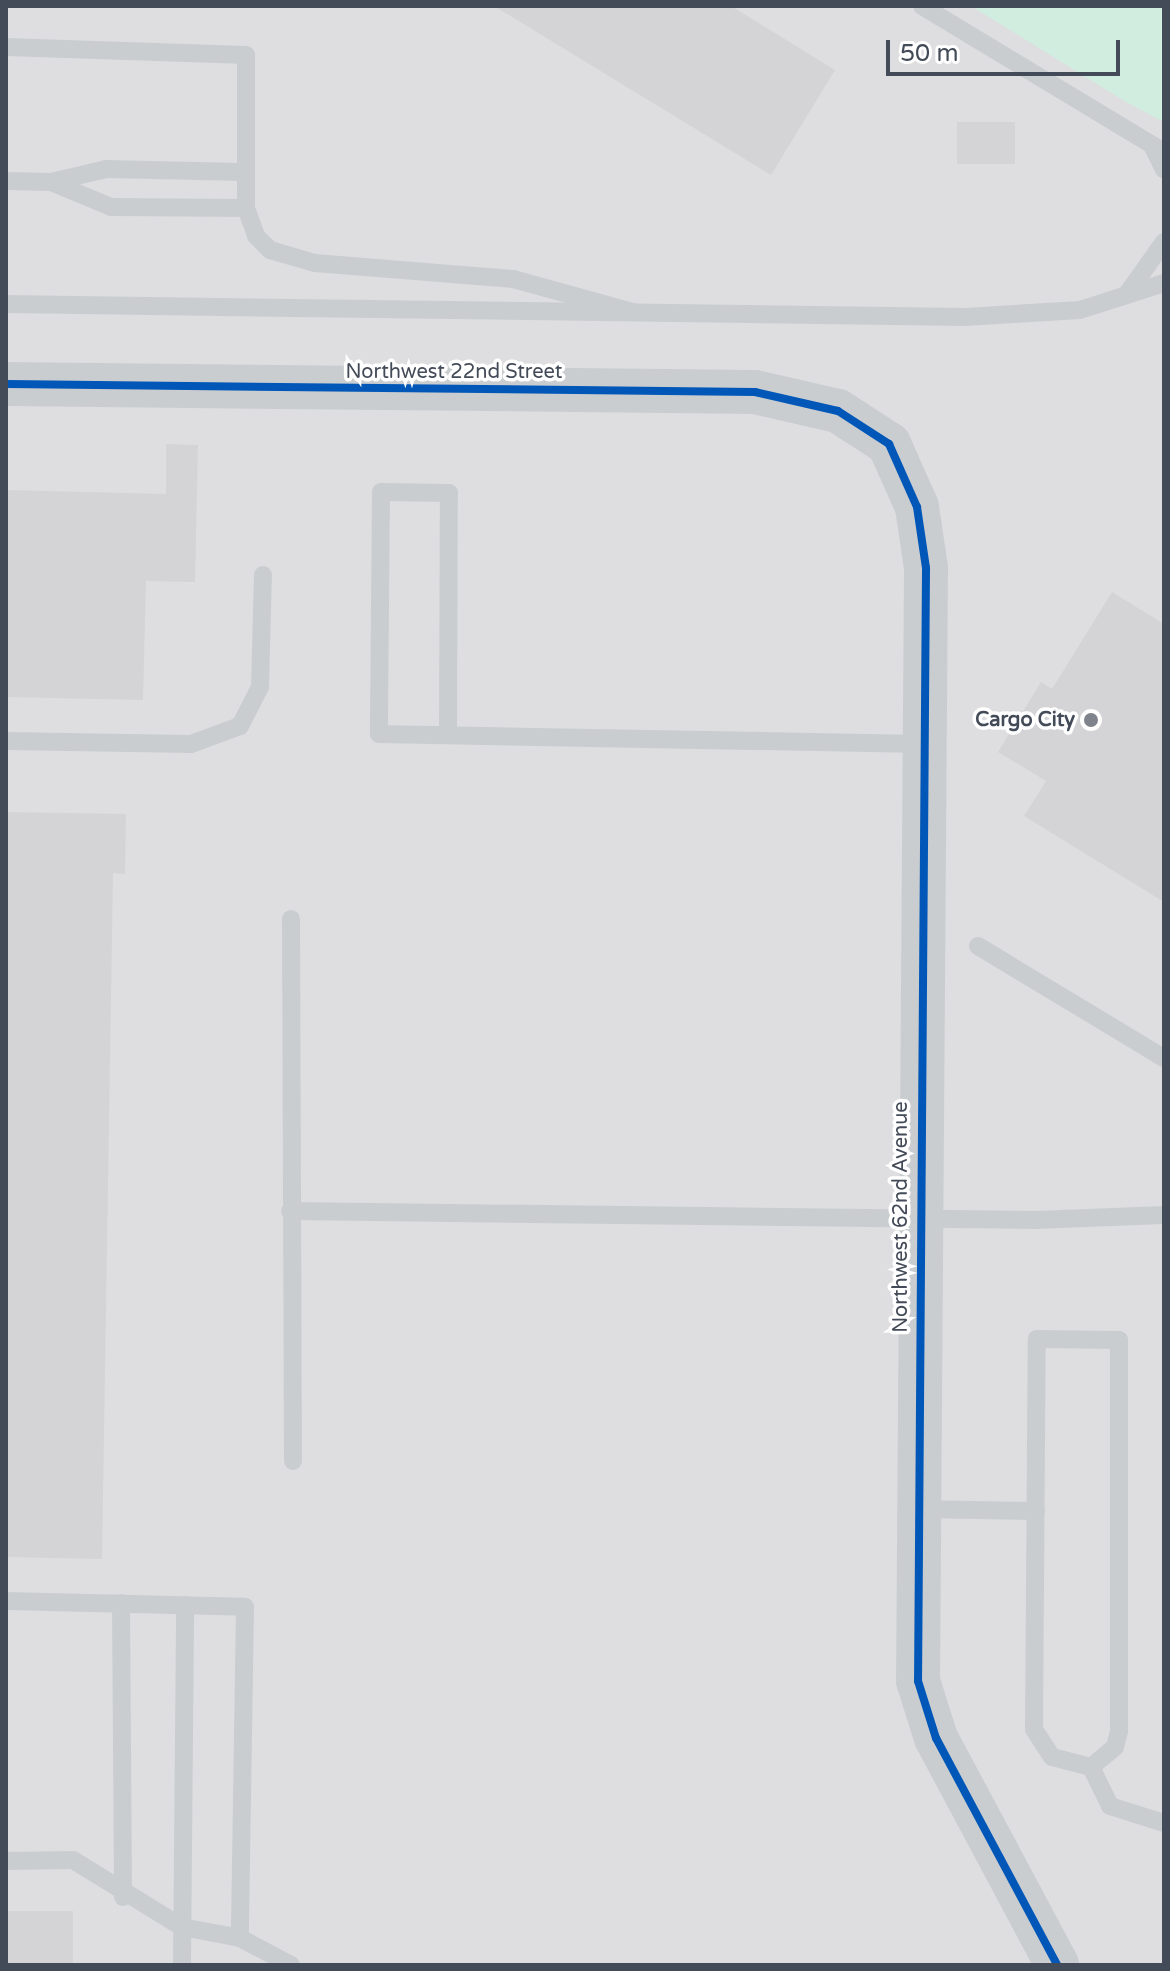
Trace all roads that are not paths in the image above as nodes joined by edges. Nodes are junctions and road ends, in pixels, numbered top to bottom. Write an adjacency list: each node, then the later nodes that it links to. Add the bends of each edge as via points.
1 (922, 6): 3 (lane)
2 (6, 47): 5 (lane, via 246,55)
3 (1158, 150): 4 (lane)
4 (1164, 170)
5 (243, 172): 7 (lane, via 106,169); 8 (lane)
6 (6, 181): 7 (lane)
7 (51, 182): 8 (lane, via 111,207)
8 (246, 208): 13 (lane, via 256,236 292,260 513,279)
9 (1164, 242): 11 (lane)
10 (1164, 283): 11 (lane)
11 (1120, 302): 13 (lane, via 1021,316)
12 (6, 304): 13 (lane)
13 (647, 317)
14 (6, 384): 15 (street, Northwest 22nd Street, via 755,392 838,411)
15 (889, 444): 19 (street, Northwest 62nd Avenue, via 907,473 924,537)
16 (263, 575): 18 (lane, via 260,687 240,726 191,744)
17 (448, 735): 17 (lane, via 379,734 381,492 449,493); 19 (lane)
18 (6, 741)
19 (921, 744): 25 (street, Northwest 62nd Avenue)
20 (291, 919): 23 (lane)
21 (978, 946): 22 (lane)
22 (1164, 1058)
23 (290, 1211): 25 (lane); 26 (lane)
24 (1164, 1215): 25 (lane)
25 (918, 1217): 27 (street, Northwest 62nd Avenue)
26 (293, 1461)
27 (915, 1509): 28 (lane); 40 (street, Northwest 62nd Avenue, via 915,1649 925,1713)
28 (1036, 1511): 32 (lane, via 1034,1729 1052,1757); 32 (lane, via 1037,1339 1119,1340 1119,1731 1115,1747)
29 (6, 1601): 30 (lane)
30 (121, 1603): 31 (lane); 35 (lane)
31 (185, 1605): 36 (lane); 37 (lane, via 245,1607)
32 (1091, 1767): 33 (lane, via 1110,1806)
33 (1164, 1823)
34 (6, 1861): 35 (lane, via 73,1860)
35 (123, 1897): 36 (lane)
36 (182, 1927): 37 (lane); 38 (lane)
37 (240, 1938): 39 (lane)
38 (182, 1965)
39 (291, 1965)
40 (1057, 1965)

